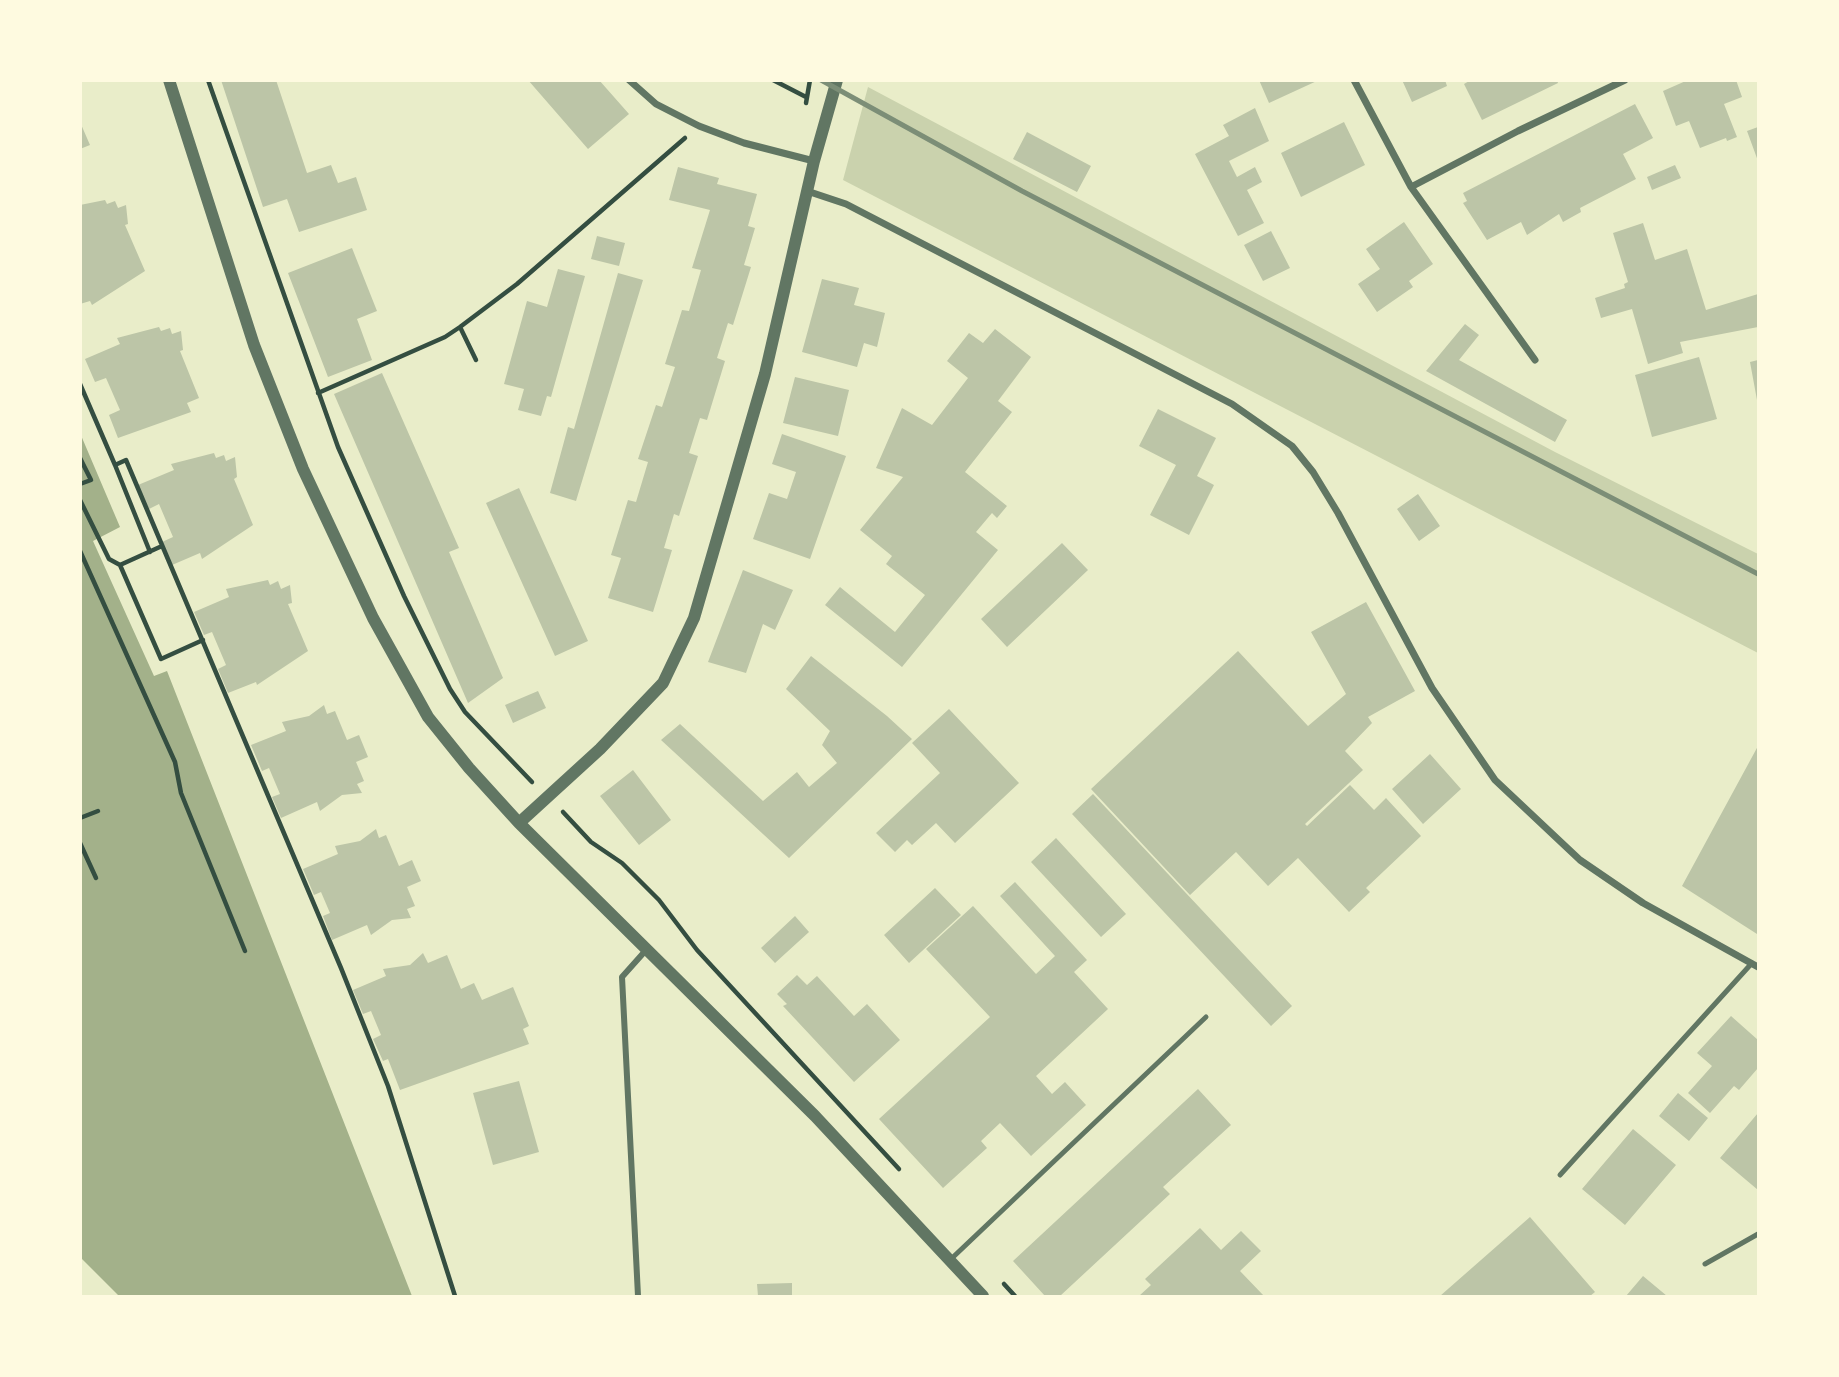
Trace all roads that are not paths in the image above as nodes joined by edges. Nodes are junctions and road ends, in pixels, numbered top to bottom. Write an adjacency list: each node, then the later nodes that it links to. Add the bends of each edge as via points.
1 (169, 80): 10 (street, via 254,345 303,469 373,618 428,717)
2 (629, 80): 6 (street, via 656,104 699,125 744,143)
3 (837, 80): 6 (street)
4 (1354, 80): 7 (street)
5 (1625, 80): 7 (street)
6 (814, 161): 8 (street)
7 (1411, 187): 9 (street)
8 (807, 191): 10 (street, via 765,374 706,581 681,648 663,683); 12 (street, via 846,204 1232,404 1292,446 1338,513 1432,688 1495,779 1580,860 1643,902)
9 (1535, 360)
10 (519, 823): 11 (street)
11 (647, 949): 16 (street); 18 (street, via 622,977)
12 (1755, 965): 14 (lane)
13 (1206, 1017): 16 (lane)
14 (1560, 1175)
15 (1759, 1234): 17 (lane)
16 (950, 1259): 19 (street)
17 (1706, 1265)
18 (638, 1297)
19 (983, 1297)

